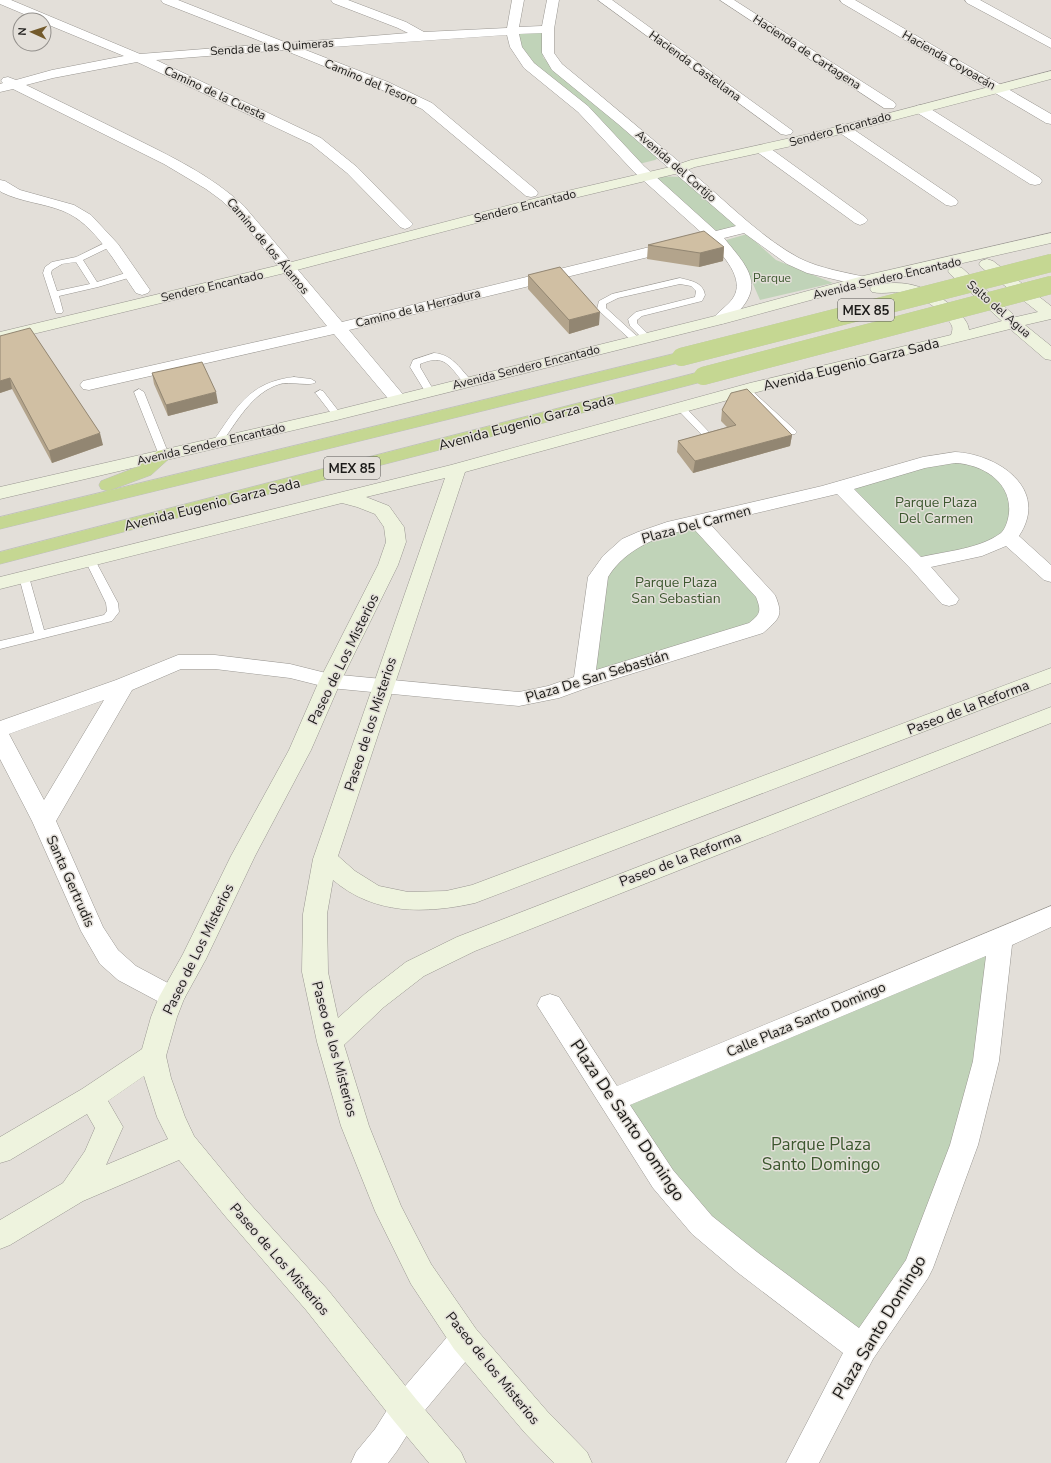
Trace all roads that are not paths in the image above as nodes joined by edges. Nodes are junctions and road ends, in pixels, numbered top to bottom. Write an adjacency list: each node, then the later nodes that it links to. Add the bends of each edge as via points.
1 (2, 0): 15 (street, Camino de la Cuesta)
2 (167, 0): 14 (street, Camino del Tesoro)
3 (337, 0): 12 (street, via 402,25)
4 (518, 0): 11 (street, Avenida del Cortijo)
5 (553, 0): 10 (street, Avenida del Cortijo)
6 (604, 0): 27 (street, Hacienda Castellana)
7 (726, 0): 23 (street, Hacienda de Cartagena)
8 (846, 0): 19 (street, Hacienda Coyoacán)
9 (971, 0): 13 (street)
10 (548, 29): 11 (street, Senda de las Quimeras); 29 (street, Avenida del Cortijo, via 548,54 553,62)
11 (512, 31): 12 (street, Senda de las Quimeras); 30 (street, Avenida del Cortijo, via 515,46 523,58 582,109)
12 (422, 36): 14 (street, Senda de las Quimeras)
13 (1051, 44)
14 (284, 46): 15 (street, Senda de las Quimeras); 33 (street, Camino del Tesoro, via 427,106)
15 (135, 58): 20 (street, Senda de las Quimeras); 36 (street, Camino de la Cuesta, via 151,63 316,141 357,172)
16 (1051, 64): 19 (street, Sendero Encantado)
17 (1051, 75): 22 (street, Sendero Encantado)
18 (0, 77): 20 (street, Camino de los Álamos)
19 (985, 82): 22 (street, Hacienda Coyoacán); 23 (street, Sendero Encantado)
20 (15, 84): 21 (street, Senda de las Quimeras); 43 (street, Camino de los Álamos, via 191,173 239,209)
21 (0, 88)
22 (998, 89): 24 (street, Sendero Encantado); 25 (street, Hacienda Coyoacán)
23 (889, 105): 27 (street, Sendero Encantado)
24 (921, 109): 26 (street, Sendero Encantado); 31 (street)
25 (1051, 120)
26 (842, 128): 28 (street, Sendero Encantado); 34 (street)
27 (786, 131): 29 (street, Sendero Encantado)
28 (762, 149): 29 (street, Sendero Encantado); 35 (street)
29 (674, 164): 30 (street, Sendero Encantado, via 674,170); 37 (street, Avenida del Cortijo)
30 (643, 172): 33 (street, Sendero Encantado); 38 (street, Avenida del Cortijo); 43 (street, Sendero Encantado, via 542,201)
31 (1035, 180)
32 (0, 184): 40 (street, via 14,193 58,204 77,212 90,222)
33 (531, 193): 36 (street, Sendero Encantado)
34 (951, 202)
35 (860, 220)
36 (405, 224): 43 (street, Sendero Encantado)
37 (747, 228): 38 (street, Camino de la Herradura); 48 (street, Avenida del Cortijo, via 793,261 821,272)
38 (713, 236): 56 (street, Avenida del Cortijo, via 736,262 744,277 745,287 742,297); 59 (street, Camino de la Herradura)
39 (1048, 239): 41 (street, Avenida Sendero Encantado); 47 (street, via 1036,249 1034,257 1039,267)
40 (109, 244): 42 (lane); 46 (street)
41 (978, 256): 44 (street, Avenida Sendero Encantado); 54 (street, Salto del Agua)
42 (78, 259): 49 (lane); 52 (lane, via 54,264 48,270)
43 (282, 263): 51 (street, Sendero Encantado); 59 (street, Camino de los Álamos); 60 (street, Sendero Encantado)
44 (947, 263): 48 (street, Avenida Sendero Encantado); 57 (street, Salto del Agua)
45 (1051, 263): 83 (highway, Avenida Eugenio Garza Sada / MEX 85, bridge, via 681,357)
46 (132, 274): 49 (lane); 51 (street)
47 (1051, 278)
48 (863, 281): 56 (street, Avenida Sendero Encantado)
49 (95, 285): 52 (lane)
50 (1051, 285): 85 (highway, Avenida Eugenio Garza Sada / MEX 85, bridge)
51 (142, 290): 53 (street, Sendero Encantado)
52 (54, 294): 53 (lane)
53 (59, 311): 58 (street, Sendero Encantado)
54 (1051, 313): 57 (street, Avenida Eugenio Garza Sada)
55 (956, 319): 56 (street, via 924,292 895,286); 61 (street, via 961,327); 67 (street, via 950,326 939,330 787,371)
56 (720, 320): 62 (street, Avenida Sendero Encantado)
57 (1012, 322): 61 (street, Avenida Eugenio Garza Sada); 63 (street, Salto del Agua)
58 (0, 325)
59 (338, 328): 66 (street, Camino de la Herradura); 71 (street, Camino de los Álamos)
60 (0, 337)
61 (958, 338): 67 (street, Avenida Eugenio Garza Sada)
62 (642, 339): 62 (lane, via 632,319 634,316 699,298 700,290 694,284 680,281 615,296 602,303 601,309 607,315); 64 (street, Avenida Sendero Encantado)
63 (1051, 354)
64 (467, 381): 68 (street, Avenida Sendero Encantado); 68 (lane, via 445,357 427,356 416,362 415,367)
65 (311, 382): 76 (lane, via 300,379 268,384 248,400)
66 (89, 385)
67 (751, 389): 72 (street, Avenida Eugenio Garza Sada); 74 (lane)
68 (429, 391): 71 (street, Avenida Sendero Encantado)
69 (139, 392): 77 (lane)
70 (320, 393): 73 (lane)
71 (397, 398): 73 (street, Avenida Sendero Encantado)
72 (681, 408): 75 (lane); 78 (street, Avenida Eugenio Garza Sada)
73 (337, 415): 76 (street, Avenida Sendero Encantado)
74 (792, 432)
75 (705, 433)
76 (217, 443): 77 (street, Avenida Sendero Encantado)
77 (164, 455): 80 (street, Avenida Sendero Encantado); 83 (highway, via 144,471)
78 (457, 468): 81 (street, Avenida Eugenio Garza Sada); 98 (street, Paseo de los Misterios)
79 (841, 487): 82 (street, Plaza Del Carmen); 84 (street, Plaza Del Carmen, via 946,459 966,458 981,462 1001,473 1014,488 1020,508 1017,523); 87 (street)
80 (3, 491)
81 (343, 498): 86 (street, Avenida Eugenio Garza Sada); 95 (street, Paseo de Los Misterios, via 382,510 394,527 396,542 388,565)
82 (697, 521): 96 (street, Plaza Del Carmen, via 637,540 618,550 606,563 598,577); 96 (street, Plaza De San Sebastián, via 765,595 770,608 768,618 756,628)
83 (7, 522)
84 (1008, 537): 87 (street, via 993,546); 88 (street)
85 (0, 558)
86 (90, 560): 89 (street, Avenida Eugenio Garza Sada); 92 (lane, via 112,603 113,612 108,618)
87 (916, 564): 91 (street)
88 (1051, 576)
89 (24, 577): 90 (street, Avenida Eugenio Garza Sada); 92 (lane)
90 (0, 583)
91 (949, 600)
92 (40, 635): 93 (lane)
93 (0, 645)
94 (1051, 675): 103 (street, Paseo de la Reforma, via 475,894 446,900 408,901 373,894 346,878)
95 (330, 681): 97 (street, Plaza De San Sebastián, via 290,671 215,662 178,662); 98 (street, Plaza De San Sebastián); 106 (street, Paseo de Los Misterios, via 300,750)
96 (584, 681): 98 (street, Plaza De San Sebastián, via 551,693 519,699)
97 (124, 686): 100 (street); 102 (street)
98 (383, 687): 103 (street, Paseo de los Misterios)
99 (1051, 715): 108 (street, Paseo de la Reforma, via 466,944 415,969 375,1000)
100 (0, 729)
101 (0, 738): 102 (street, Santa Gertrudis)
102 (44, 821): 106 (street, Santa Gertrudis, via 93,931 109,957 127,973)
103 (325, 859): 108 (street, Paseo de los Misterios, via 315,914 315,972)
104 (1051, 916): 105 (street)
105 (1000, 939): 111 (street, Calle Plaza Santo Domingo); 117 (street, Plaza Santo Domingo, via 986,1061 964,1145 918,1268)
106 (172, 997): 109 (street, Paseo de Los Misterios)
107 (550, 1005): 111 (street, Plaza De Santo Domingo)
108 (330, 1042): 116 (street, Paseo de los Misterios, via 355,1126 389,1211 421,1274)
109 (153, 1056): 110 (street); 112 (street, Paseo de Los Misterios, via 171,1117)
110 (92, 1096): 113 (street); 114 (street, via 109,1126 95,1159)
111 (612, 1100): 117 (street, Plaza De Santo Domingo, via 663,1179 702,1225)
112 (184, 1145): 114 (street); 118 (street, Paseo de Los Misterios, via 317,1300)
113 (0, 1151)
114 (73, 1192): 115 (street)
115 (0, 1236)
116 (466, 1339): 118 (street); 121 (street, Paseo de los Misterios, via 536,1422)
117 (862, 1349): 122 (street, Plaza Santo Domingo)
118 (405, 1410): 119 (street, via 386,1440); 120 (street, Paseo de Los Misterios)
119 (367, 1463)
120 (450, 1463)
121 (576, 1463)
122 (802, 1463)

